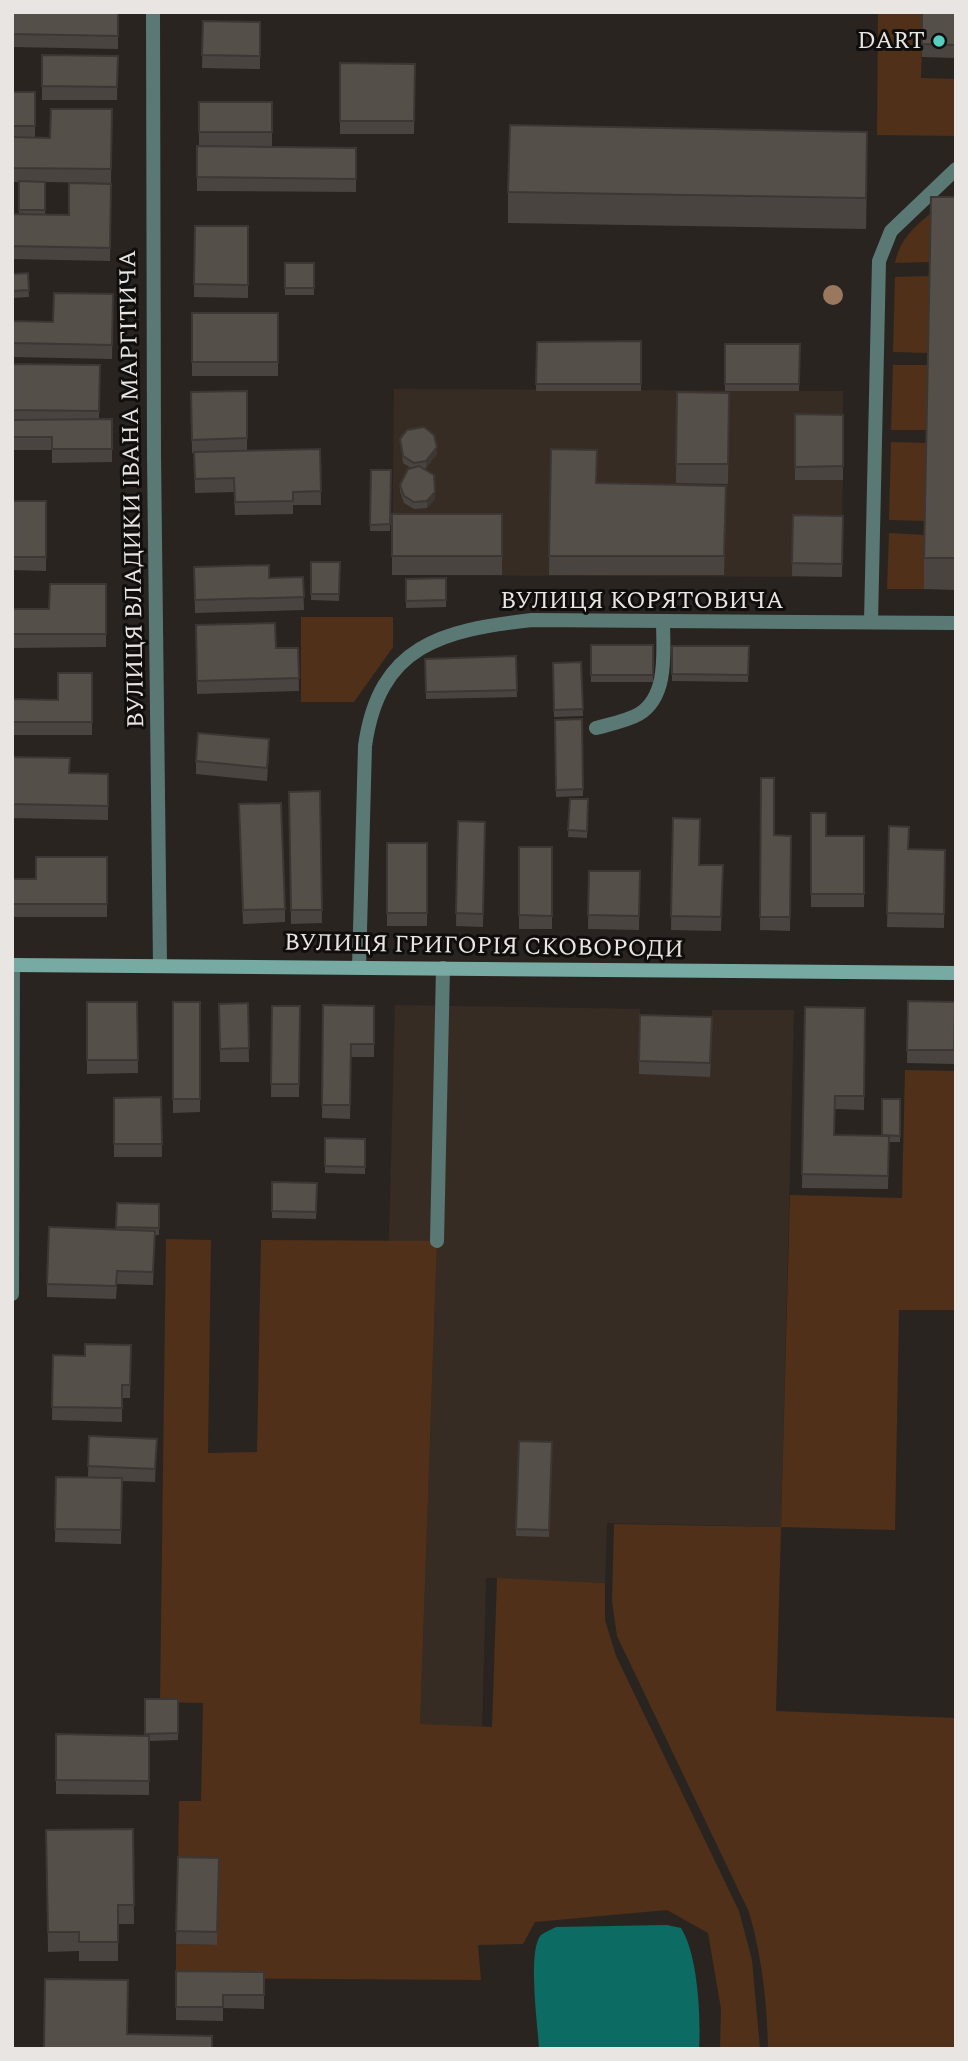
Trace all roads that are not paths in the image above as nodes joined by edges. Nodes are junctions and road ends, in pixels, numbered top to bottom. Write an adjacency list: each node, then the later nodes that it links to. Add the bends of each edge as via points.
1 (153, 12): 8 (street, ВУЛИЦЯ ВЛАДИКИ ІВАНА МАРГІТИЧА)
2 (956, 169): 4 (street, via 891,232 879,261)
3 (663, 621): 4 (street, ВУЛИЦЯ КОРЯТОВИЧА); 6 (street, via 662,677 649,705 639,714); 9 (street, ВУЛИЦЯ КОРЯТОВИЧА, via 532,620 481,625 450,633 396,668 369,713)
4 (871, 622): 5 (street, ВУЛИЦЯ КОРЯТОВИЧА)
5 (956, 624)
6 (596, 728)
7 (13, 965): 8 (main road, ВУЛИЦЯ ГРИГОРІЯ СКОВОРОДИ); 13 (street)
8 (160, 965): 9 (main road, ВУЛИЦЯ ГРИГОРІЯ СКОВОРОДИ)
9 (359, 967): 10 (main road, ВУЛИЦЯ ГРИГОРІЯ СКОВОРОДИ)
10 (443, 968): 11 (main road, ВУЛИЦЯ ГРИГОРІЯ СКОВОРОДИ); 12 (street)
11 (956, 973)
12 (437, 1241)
13 (12, 1294)

